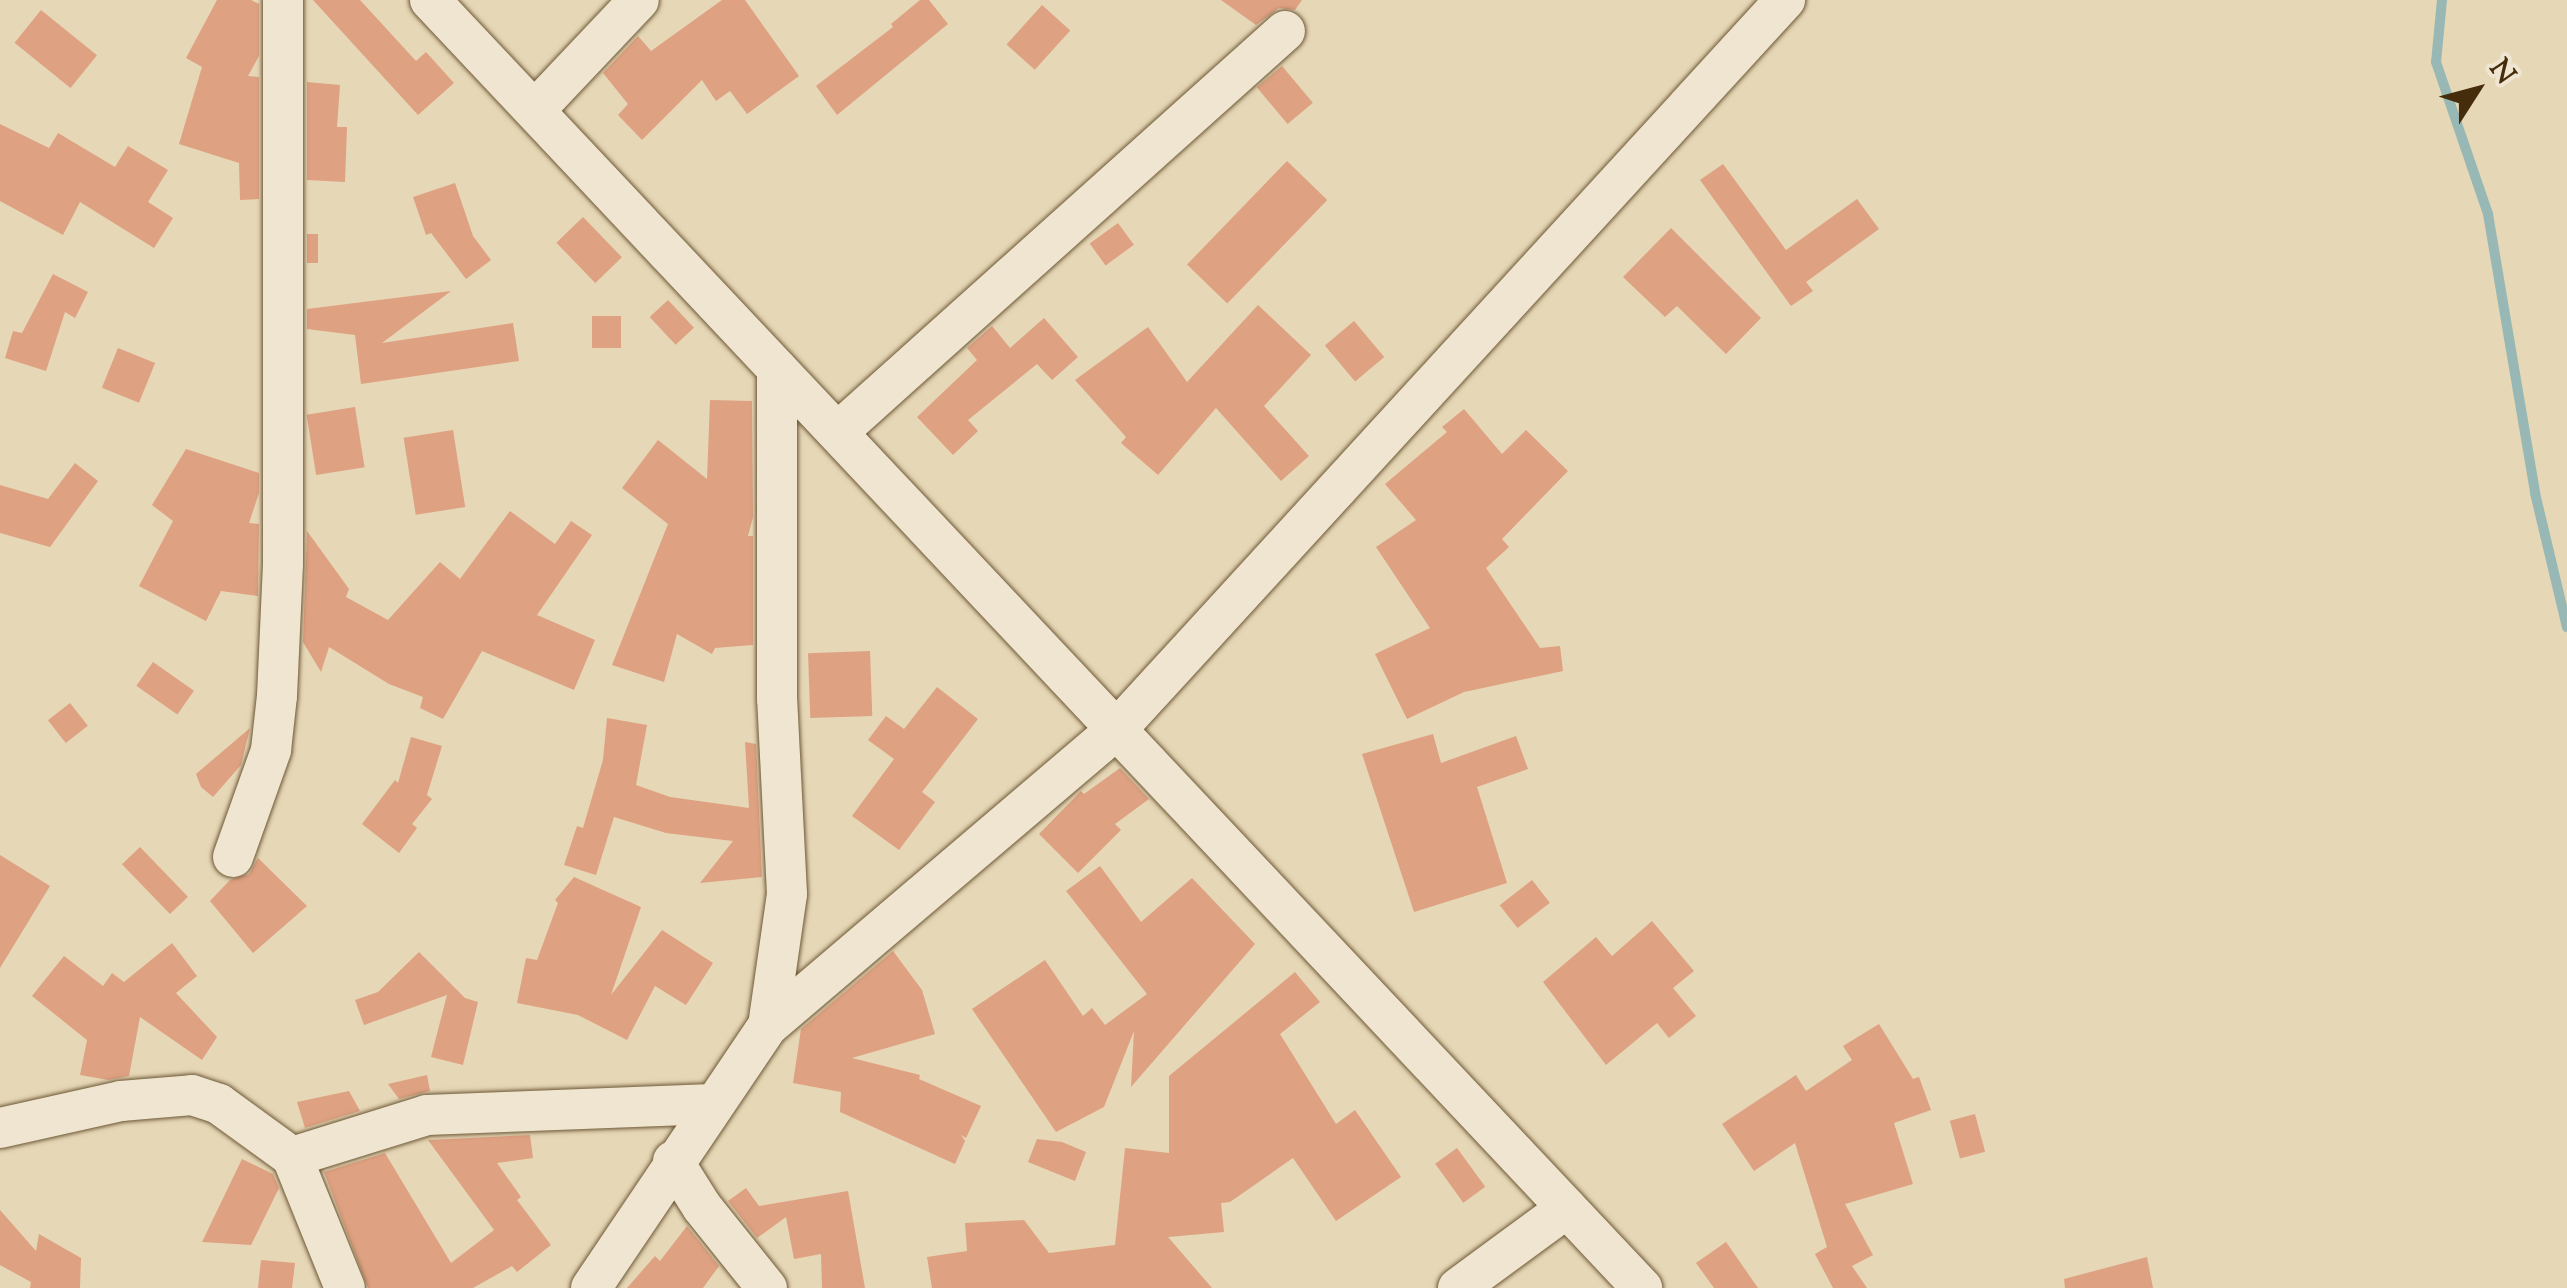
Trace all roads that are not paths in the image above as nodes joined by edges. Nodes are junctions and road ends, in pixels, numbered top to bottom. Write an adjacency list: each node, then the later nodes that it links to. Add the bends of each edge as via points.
1 (282, 0): 10 (street, via 283,564 277,696 272,750)
2 (430, 0): 6 (street)
3 (639, 0): 6 (street)
4 (1786, 0): 9 (street)
5 (1285, 31): 8 (street)
6 (535, 110): 7 (street)
7 (776, 369): 8 (street); 11 (street, via 777,700 788,894)
8 (839, 431): 9 (street)
9 (1117, 730): 11 (street); 16 (street)
10 (233, 858)
11 (768, 1026): 12 (street)
12 (712, 1104): 14 (street, via 427,1115); 15 (street)
13 (0, 1128): 14 (street, via 121,1102 192,1095 219,1104)
14 (292, 1158): 17 (street)
15 (673, 1162): 18 (street); 19 (street)
16 (1568, 1208): 20 (street); 21 (street)
17 (345, 1288)
18 (591, 1288)
19 (767, 1288)
20 (1458, 1288)
21 (1642, 1288)

